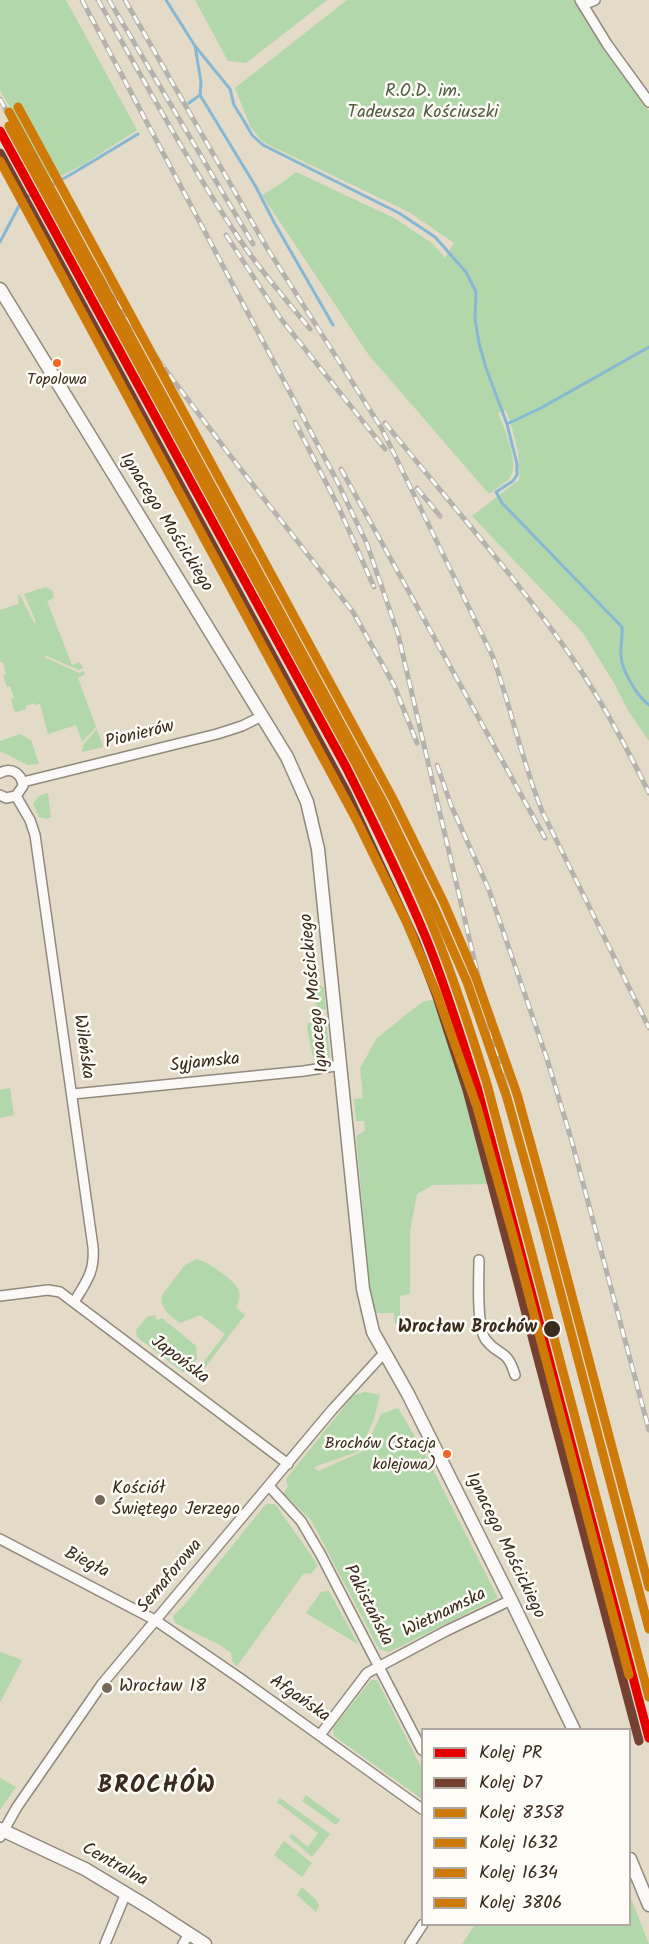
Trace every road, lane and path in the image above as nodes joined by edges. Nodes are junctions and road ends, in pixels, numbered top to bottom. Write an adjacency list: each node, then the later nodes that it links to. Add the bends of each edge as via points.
1 (595, 0): 2 (street)
2 (582, 2): 3 (street)
3 (649, 102)
4 (0, 289): 5 (street, Ignacego Mościckiego)
5 (262, 716): 7 (street, Pionierów, via 217,734); 10 (street, Ignacego Mościckiego, via 287,757 307,802 318,849)
6 (1, 771): 7 (street, via 13,771)
7 (23, 782): 9 (street)
8 (0, 795): 9 (street)
9 (16, 796): 11 (street, Wileńska, via 35,835)
10 (341, 1065): 11 (street, Syjamska); 15 (street, Ignacego Mościckiego, via 363,1289 370,1323)
11 (73, 1094): 14 (street, Wileńska, via 94,1260)
12 (479, 1260): 16 (street, via 480,1329 486,1341 510,1359)
13 (0, 1296): 14 (street, Japońska, via 48,1290 60,1292)
14 (74, 1302): 17 (street, Japońska)
15 (385, 1352): 17 (street, Semaforowa); 20 (street, Ignacego Mościckiego)
16 (515, 1375)
17 (288, 1464): 18 (street, Semaforowa)
18 (269, 1486): 21 (street, Semaforowa); 22 (street, Pakistańska, via 301,1521)
19 (0, 1539): 21 (street, Biegła)
20 (511, 1600): 22 (street, Wietnamska); 23 (street, Ignacego Mościckiego)
21 (155, 1620): 24 (street, Afgańska); 27 (street, Semaforowa, via 102,1684)
22 (379, 1666): 24 (street, Wietnamska, via 367,1673); 25 (street, Pakistańska)
23 (573, 1728)
24 (320, 1735): 26 (street, Afgańska)
25 (421, 1746)
26 (421, 1808)
27 (1, 1832): 29 (street, Centralna, via 85,1869)
28 (631, 1861): 30 (street)
29 (126, 1893): 32 (street, Centralna); 33 (street)
30 (649, 1905)
31 (422, 1926): 35 (street)
32 (186, 1939): 34 (street, Centralna)
33 (105, 1944)
34 (205, 1944)
35 (410, 1944)

